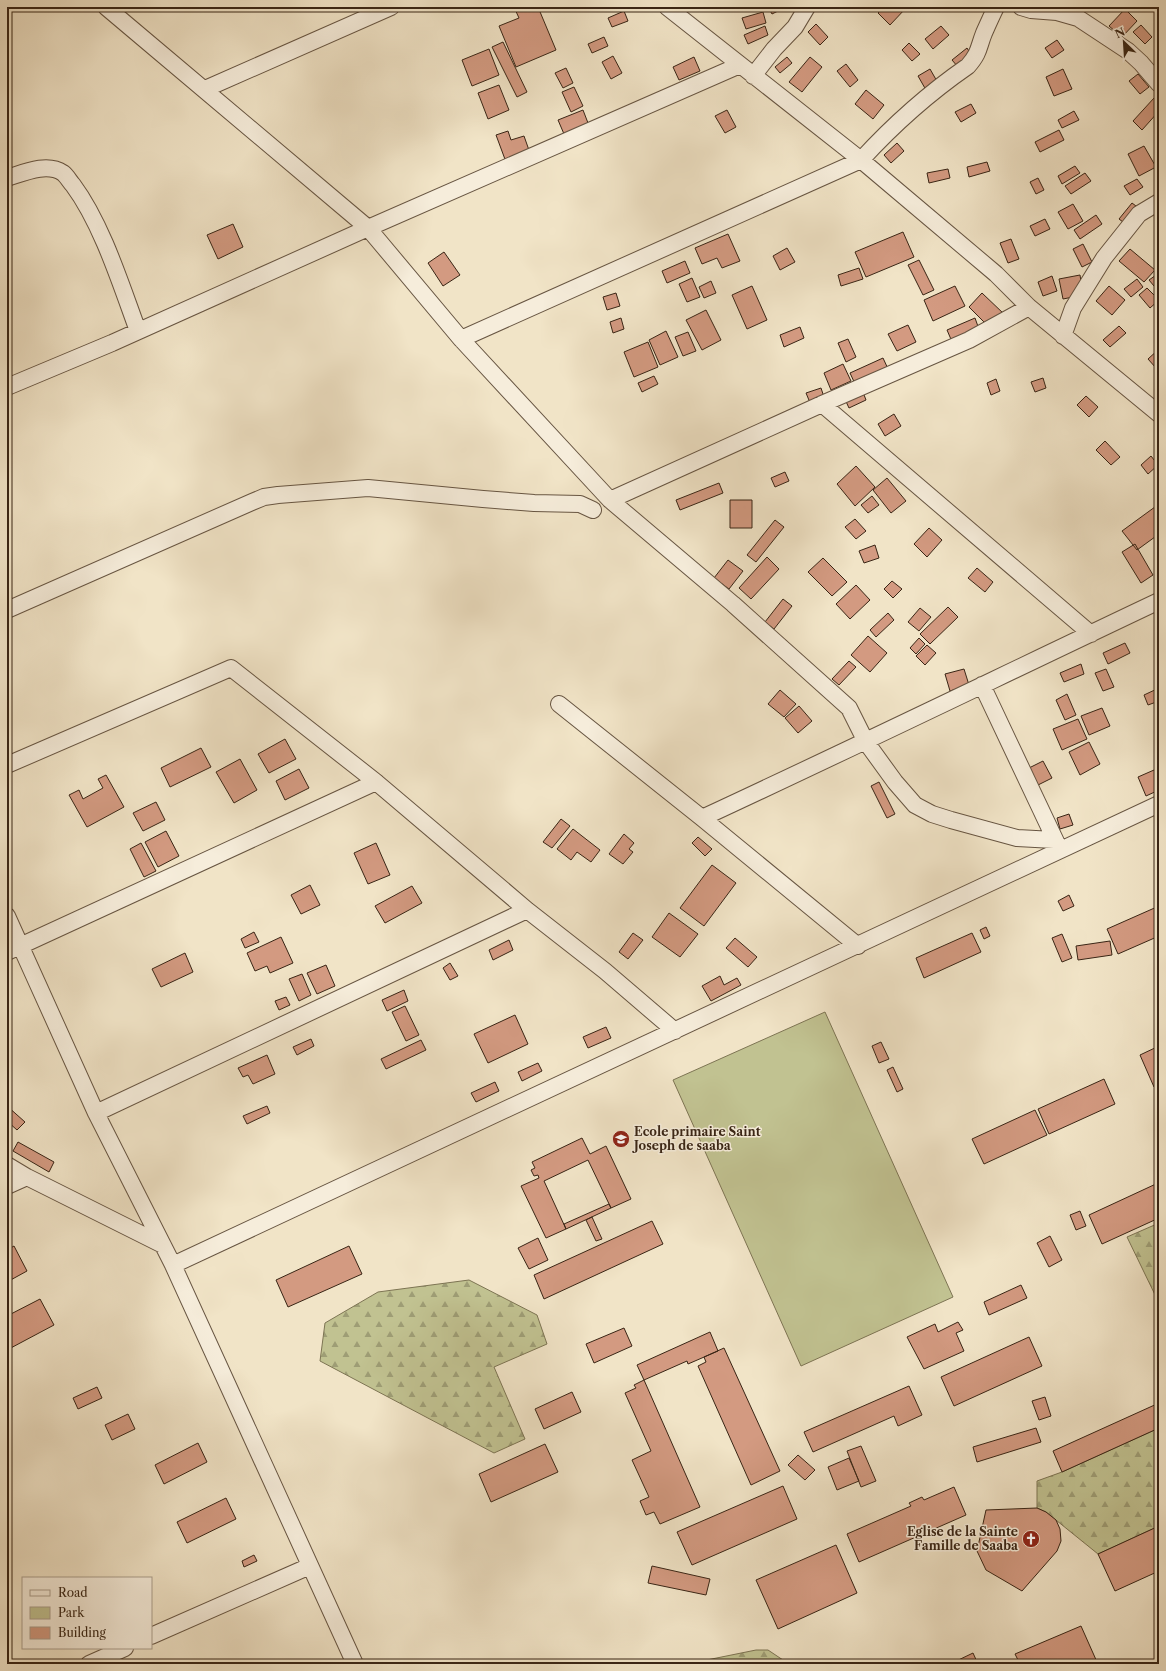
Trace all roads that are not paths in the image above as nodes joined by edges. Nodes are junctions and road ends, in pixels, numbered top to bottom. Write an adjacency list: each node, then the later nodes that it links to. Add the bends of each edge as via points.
1 (106, 7): 10 (street)
2 (391, 7): 10 (street)
3 (667, 7): 7 (street)
4 (807, 7): 8 (street, via 795,27)
5 (996, 7): 11 (street, via 979,51 968,66 923,99)
6 (1029, 8): 9 (street, via 1078,18 1128,51)
7 (740, 65): 8 (street); 14 (street)
8 (753, 76): 11 (street)
9 (1159, 84)
10 (205, 89): 14 (street)
11 (861, 160): 15 (street, via 996,274); 18 (street)
12 (7, 178): 16 (street, via 42,168 64,173 94,221)
13 (1159, 202): 17 (street, via 1139,214 1104,258 1073,308)
14 (368, 228): 16 (street); 18 (street)
15 (1029, 307): 17 (street); 20 (street, via 969,340)
16 (138, 331): 19 (street)
17 (1063, 336): 21 (street)
18 (461, 339): 22 (street)
19 (7, 387)
20 (822, 404): 22 (street); 26 (street)
21 (1159, 414)
22 (610, 500): 29 (street, via 734,604 849,708)
23 (593, 510): 25 (street, via 580,504 534,503 368,488 278,495 252,502)
24 (1159, 601): 26 (street)
25 (7, 610)
26 (1091, 634): 27 (street)
27 (982, 685): 29 (street); 34 (street)
28 (559, 704): 33 (street)
29 (866, 742): 33 (street); 34 (street, via 914,805 952,820 1017,838)
30 (7, 765): 31 (street, via 231,668)
31 (376, 782): 35 (street); 38 (street)
32 (1159, 804): 34 (street)
33 (702, 818): 37 (street)
34 (1057, 845): 37 (street)
35 (527, 910): 39 (street, via 605,970); 40 (street)
36 (7, 916): 38 (street)
37 (858, 946): 39 (street)
38 (14, 949): 40 (street)
39 (675, 1031): 45 (street)
40 (96, 1113): 44 (street)
41 (7, 1165): 42 (street)
42 (27, 1177): 43 (street); 44 (street)
43 (7, 1186)
44 (163, 1245): 45 (street)
45 (173, 1265): 46 (street)
46 (310, 1566): 47 (street); 50 (street)
47 (152, 1636)
48 (123, 1649): 49 (street)
49 (89, 1664)
50 (355, 1664)

